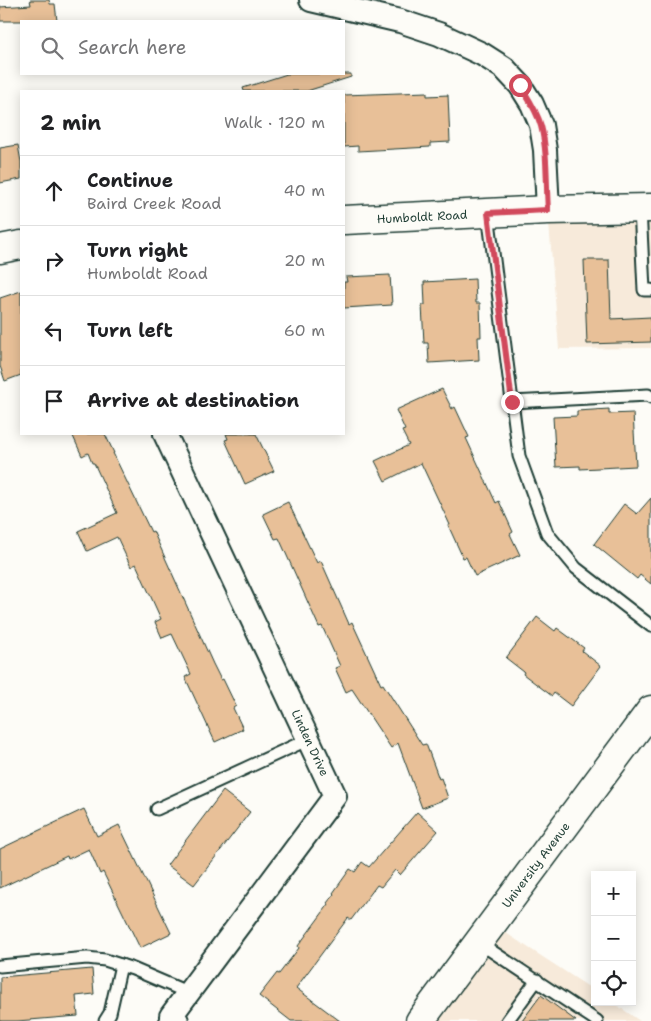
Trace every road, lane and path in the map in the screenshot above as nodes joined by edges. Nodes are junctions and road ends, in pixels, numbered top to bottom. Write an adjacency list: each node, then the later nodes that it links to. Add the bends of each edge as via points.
1 (311, 0): 3 (street, via 432,31 504,68 520,85 541,125)
2 (645, 208): 3 (main road, Humboldt Road); 8 (lane, via 644,290)
3 (548, 210): 4 (main road, Humboldt Road)
4 (488, 213): 5 (main road, Humboldt Road); 10 (lane)
5 (345, 220)
6 (20, 245): 7 (main road)
7 (0, 249)
8 (651, 290)
9 (651, 397): 10 (lane)
10 (512, 402): 12 (lane, via 519,456 547,533 576,568)
11 (165, 435): 14 (street, Linden Drive)
12 (651, 626)
13 (651, 710): 16 (main road, University Avenue)
14 (309, 739): 15 (lane); 20 (street, Linden Drive, via 335,796)
15 (157, 809)
16 (478, 942): 19 (lane); 23 (main road, University Avenue)
17 (121, 965): 18 (lane, via 87,958); 20 (lane); 21 (lane, via 110,1013)
18 (0, 966)
19 (537, 980): 24 (lane); 25 (lane)
20 (189, 993): 22 (street, Linden Drive, via 171,1016)
21 (104, 1021)
22 (177, 1021)
23 (420, 1021)
24 (506, 1021)
25 (597, 1021)

